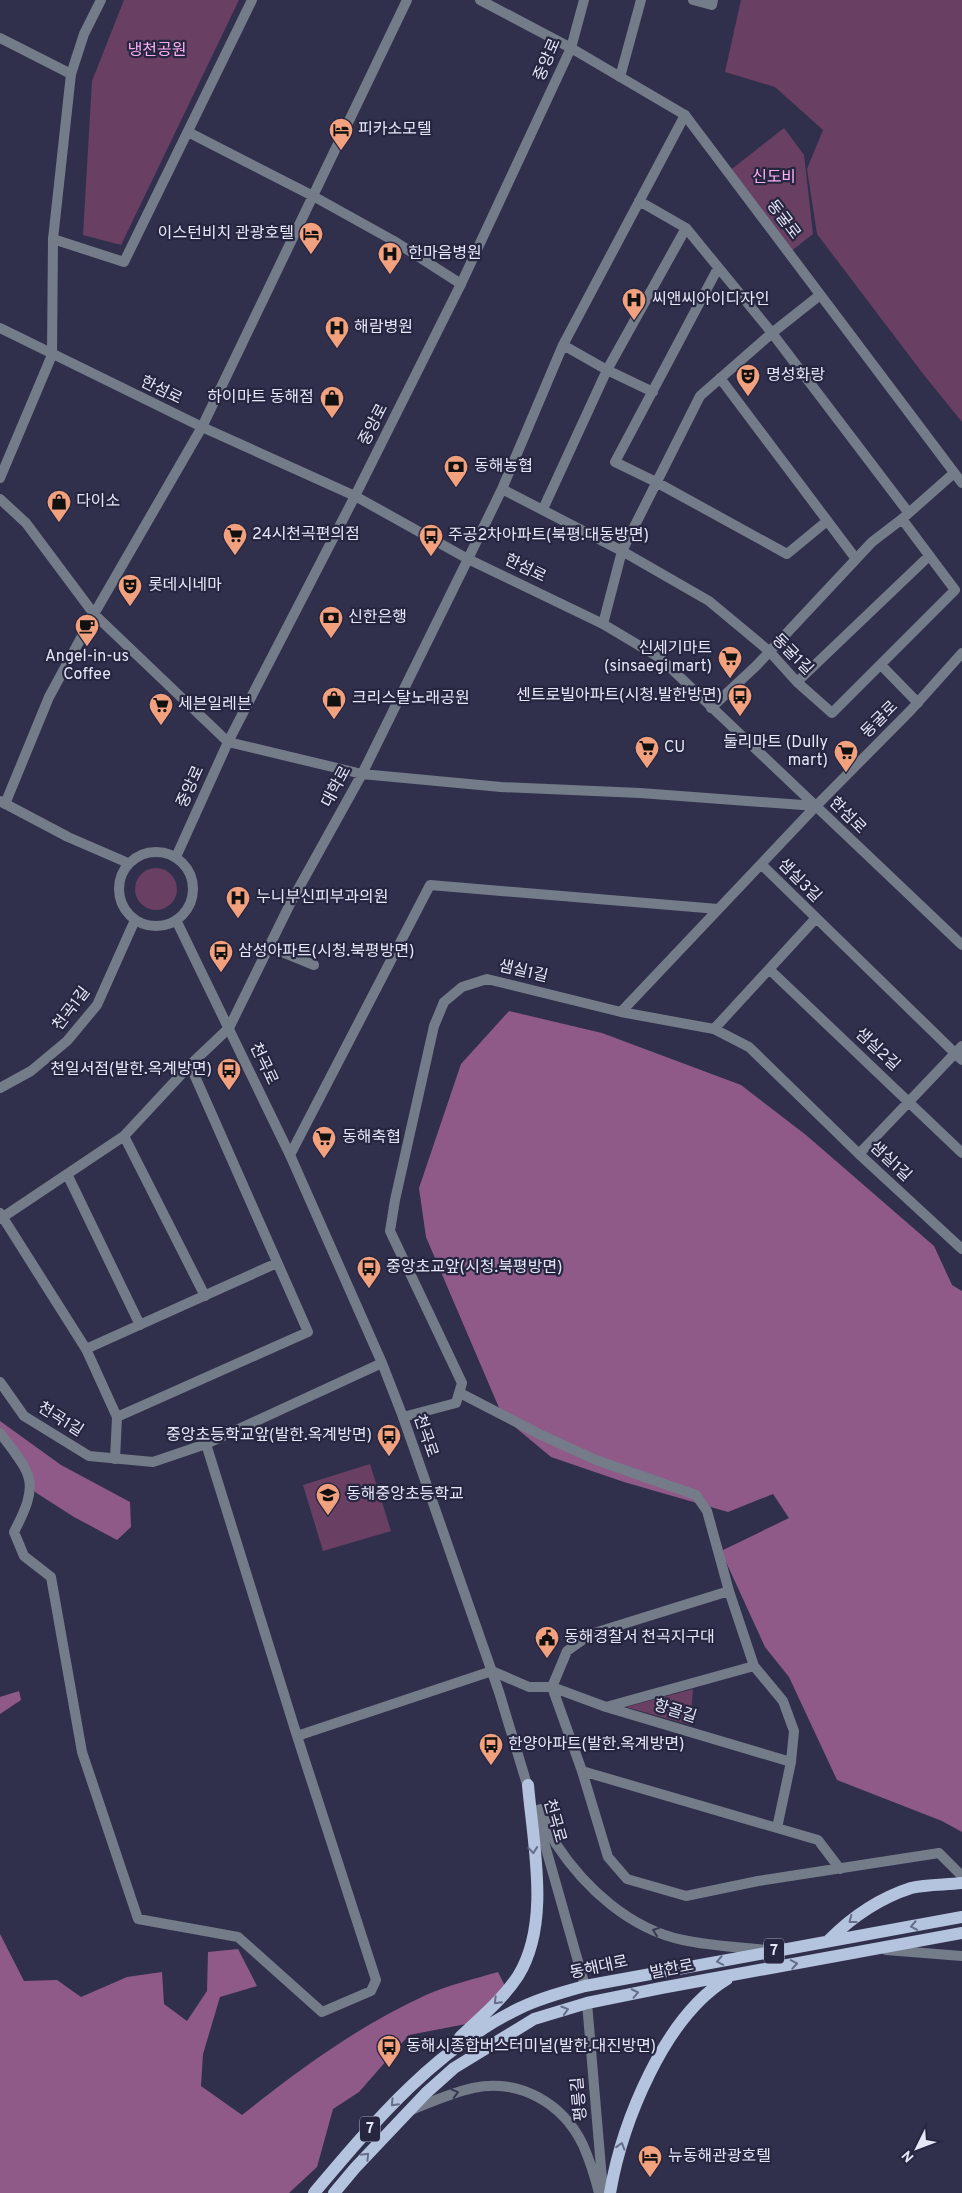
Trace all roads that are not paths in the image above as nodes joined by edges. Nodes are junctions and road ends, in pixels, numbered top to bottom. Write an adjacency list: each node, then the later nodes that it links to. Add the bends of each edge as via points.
1 (101, 0): 11 (street, via 84,34)
2 (252, 0): 14 (street)
3 (407, 0): 15 (street)
4 (480, 0): 10 (street, 동굴로)
5 (584, 0): 10 (street, 중앙로)
6 (641, 0): 12 (street)
7 (693, 0): 8 (street, via 712,5)
8 (713, 0)
9 (0, 38): 11 (street)
10 (571, 48): 12 (street, 동굴로); 20 (street, 중앙로)
11 (71, 74): 18 (street)
12 (620, 77): 13 (street, 동굴로)
13 (685, 115): 16 (street, 대학로); 21 (street, 동굴로)
14 (188, 132): 15 (street); 18 (street, via 124,262)
15 (313, 196): 20 (street, via 394,241); 29 (street)
16 (639, 201): 17 (street); 24 (street, 대학로)
17 (686, 228): 19 (street, 동굴1길); 26 (street)
18 (53, 239): 25 (street)
19 (718, 268): 23 (street, 동굴1길); 28 (street)
20 (461, 284): 35 (street, 중앙로)
21 (820, 295): 23 (street); 30 (street, 동굴로)
22 (0, 328): 25 (street, 한섬로)
23 (772, 333): 27 (street); 38 (street, 동굴1길)
24 (563, 345): 26 (street); 34 (street, 대학로)
25 (52, 355): 29 (street, 한섬로); 31 (street)
26 (607, 370): 28 (street); 37 (street)
27 (720, 378): 32 (street, via 700,396); 39 (street)
28 (653, 392): 32 (street, via 615,462)
29 (202, 427): 35 (street, 한섬로); 44 (street)
30 (954, 473): 33 (street, 동굴로); 38 (street)
31 (0, 478)
32 (656, 482): 39 (street, via 787,554); 40 (street)
33 (962, 483)
34 (502, 489): 37 (street, 동굴1길); 42 (street, 대학로)
35 (355, 496): 42 (street, 한섬로); 52 (street, 중앙로)
36 (0, 499): 44 (street, via 26,523)
37 (543, 509): 40 (street, 동굴1길)
38 (905, 515): 41 (street, 동굴1길); 43 (street)
39 (827, 521): 43 (street)
40 (622, 551): 45 (street); 46 (street, 동굴1길, via 709,601)
41 (929, 556): 48 (street, 동굴1길, via 955,590); 49 (street)
42 (468, 559): 45 (street, 한섬로); 53 (street, 대학로)
43 (856, 559): 46 (street)
44 (94, 614): 52 (street); 54 (street, via 49,697)
45 (603, 624): 51 (street, 한섬로, via 660,658)
46 (769, 651): 49 (street, 동굴1길); 51 (street)
47 (962, 652): 50 (street, 동굴로)
48 (881, 665): 49 (street, 동굴1길, via 832,714); 50 (street)
49 (797, 682)
50 (918, 703): 55 (street, 동굴로)
51 (711, 708): 55 (street, 한섬로)
52 (228, 742): 53 (street); 56 (street, 중앙로)
53 (362, 774): 55 (street, via 501,787); 64 (street, 대학로, via 291,902)
54 (2, 803): 57 (street)
55 (816, 806): 58 (street, 동굴로); 63 (street, 한섬로)
56 (176, 857): 57 (street, via 158,851 145,853); 62 (street, via 186,867 194,889 190,904)
57 (128, 864): 61 (street, via 120,875 118,892 125,911)
58 (762, 864): 59 (street, 샘실3길); 60 (street, 샘실3길)
59 (718, 909): 67 (street, 샘실3길); 77 (street, via 430,886)
60 (816, 918): 66 (street); 70 (street, 샘실3길)
61 (135, 920): 62 (street, via 155,927); 72 (street, 천곡1길, via 97,1005 67,1041 31,1070)
62 (176, 920): 68 (street, 천곡로)
63 (962, 945)
64 (270, 947): 65 (street); 68 (street, 대학로)
65 (314, 965)
66 (770, 970): 69 (street); 73 (street, 샘실2길)
67 (621, 1012): 69 (street, 샘실1길); 87 (street, 샘실1길, via 487,979 462,988 444,1002 434,1026 390,1231 462,1383)
68 (229, 1028): 71 (street, 대학로); 77 (street, 천곡로)
69 (714, 1029): 76 (street, 샘실1길, via 749,1047)
70 (960, 1053): 73 (street)
71 (190, 1065): 74 (street, 대학로); 81 (street)
72 (0, 1088)
73 (908, 1100): 75 (street, 샘실2길); 76 (street)
74 (124, 1136): 78 (street, 대학로); 82 (street)
75 (962, 1152)
76 (859, 1154): 80 (street, 샘실1길)
77 (290, 1155): 85 (street, 천곡로)
78 (67, 1174): 79 (street, 대학로); 83 (street)
79 (1, 1216): 84 (street)
80 (962, 1250)
81 (277, 1263): 82 (street); 88 (street, via 308,1332)
82 (205, 1296): 83 (street)
83 (140, 1325): 84 (street)
84 (86, 1349): 88 (street)
85 (382, 1363): 89 (street, 천곡로); 91 (street)
86 (0, 1382): 92 (street, 천곡1길, via 24,1416 89,1456)
87 (460, 1393): 89 (street, via 456,1403); 93 (street, via 596,1460 696,1495 707,1510)
88 (117, 1416): 92 (street)
89 (403, 1417): 95 (street, 천곡로)
90 (0, 1433): 98 (street, via 31,1479 28,1506 14,1532 24,1556 51,1577 82,1752 138,1919 238,1937 322,2012 371,1991 376,1980)
91 (206, 1444): 92 (street, via 153,1462); 98 (street)
92 (115, 1458)
93 (730, 1591): 94 (street); 96 (street, via 591,1634 567,1651)
94 (754, 1666): 97 (street); 99 (street, via 783,1701 794,1731)
95 (492, 1671): 96 (street, 항골길, via 530,1687); 98 (street); 101 (street, 천곡로)
96 (552, 1687): 97 (street, 항골길); 100 (street)
97 (606, 1707): 99 (street, 항골길)
98 (297, 1736)
99 (791, 1762): 102 (street)
100 (582, 1771): 102 (street); 103 (street, via 608,1857 627,1879 686,1896)
101 (528, 1784): 110 (street, one-way to 101, via 683,1940 647,1928 611,1905 582,1878 556,1842); 113 (street, 천곡로); 115 (main road, one-way to 115, via 538,1896 536,1929 529,1954 505,1993)
102 (776, 1828): 103 (street, via 818,1840)
103 (840, 1869): 104 (street, via 939,1853)
104 (962, 1876)
105 (962, 1883): 108 (main road, one-way to 108, via 912,1888 852,1919)
106 (962, 1917): 108 (main road, 동해대로 / 7, one-way to 108)
107 (962, 1933): 109 (main road, 발한로 / 7)
108 (829, 1940): 110 (main road, 동해대로 / 7)
109 (875, 1949): 111 (street); 112 (main road, 발한로 / 7, one-way to 109)
110 (772, 1951): 113 (main road, 동해대로 / 7, one-way to 113)
111 (962, 1956)
112 (734, 1974): 114 (main road, 발한로 / 7, one-way to 112); 121 (main road, one-way to 112, via 625,2132 653,2067 692,2008 709,1990)
113 (585, 1986): 114 (main road); 115 (main road, 동해대로 / 7, via 513,2012 461,2043)
114 (587, 2003): 116 (main road, 발한로 / 7, one-way to 114, via 454,2068 487,2046 534,2019); 120 (street, 평릉길)
115 (428, 2068): 117 (main road, 동해대로 / 7, one-way to 117)
116 (410, 2110): 118 (main road, 발한로 / 7, one-way to 116); 119 (street, one-way to 119, via 474,2088 504,2087 530,2092 550,2104 570,2123 583,2144)
117 (314, 2193)
118 (334, 2193)
119 (599, 2193)
120 (604, 2193)
121 (610, 2193)

